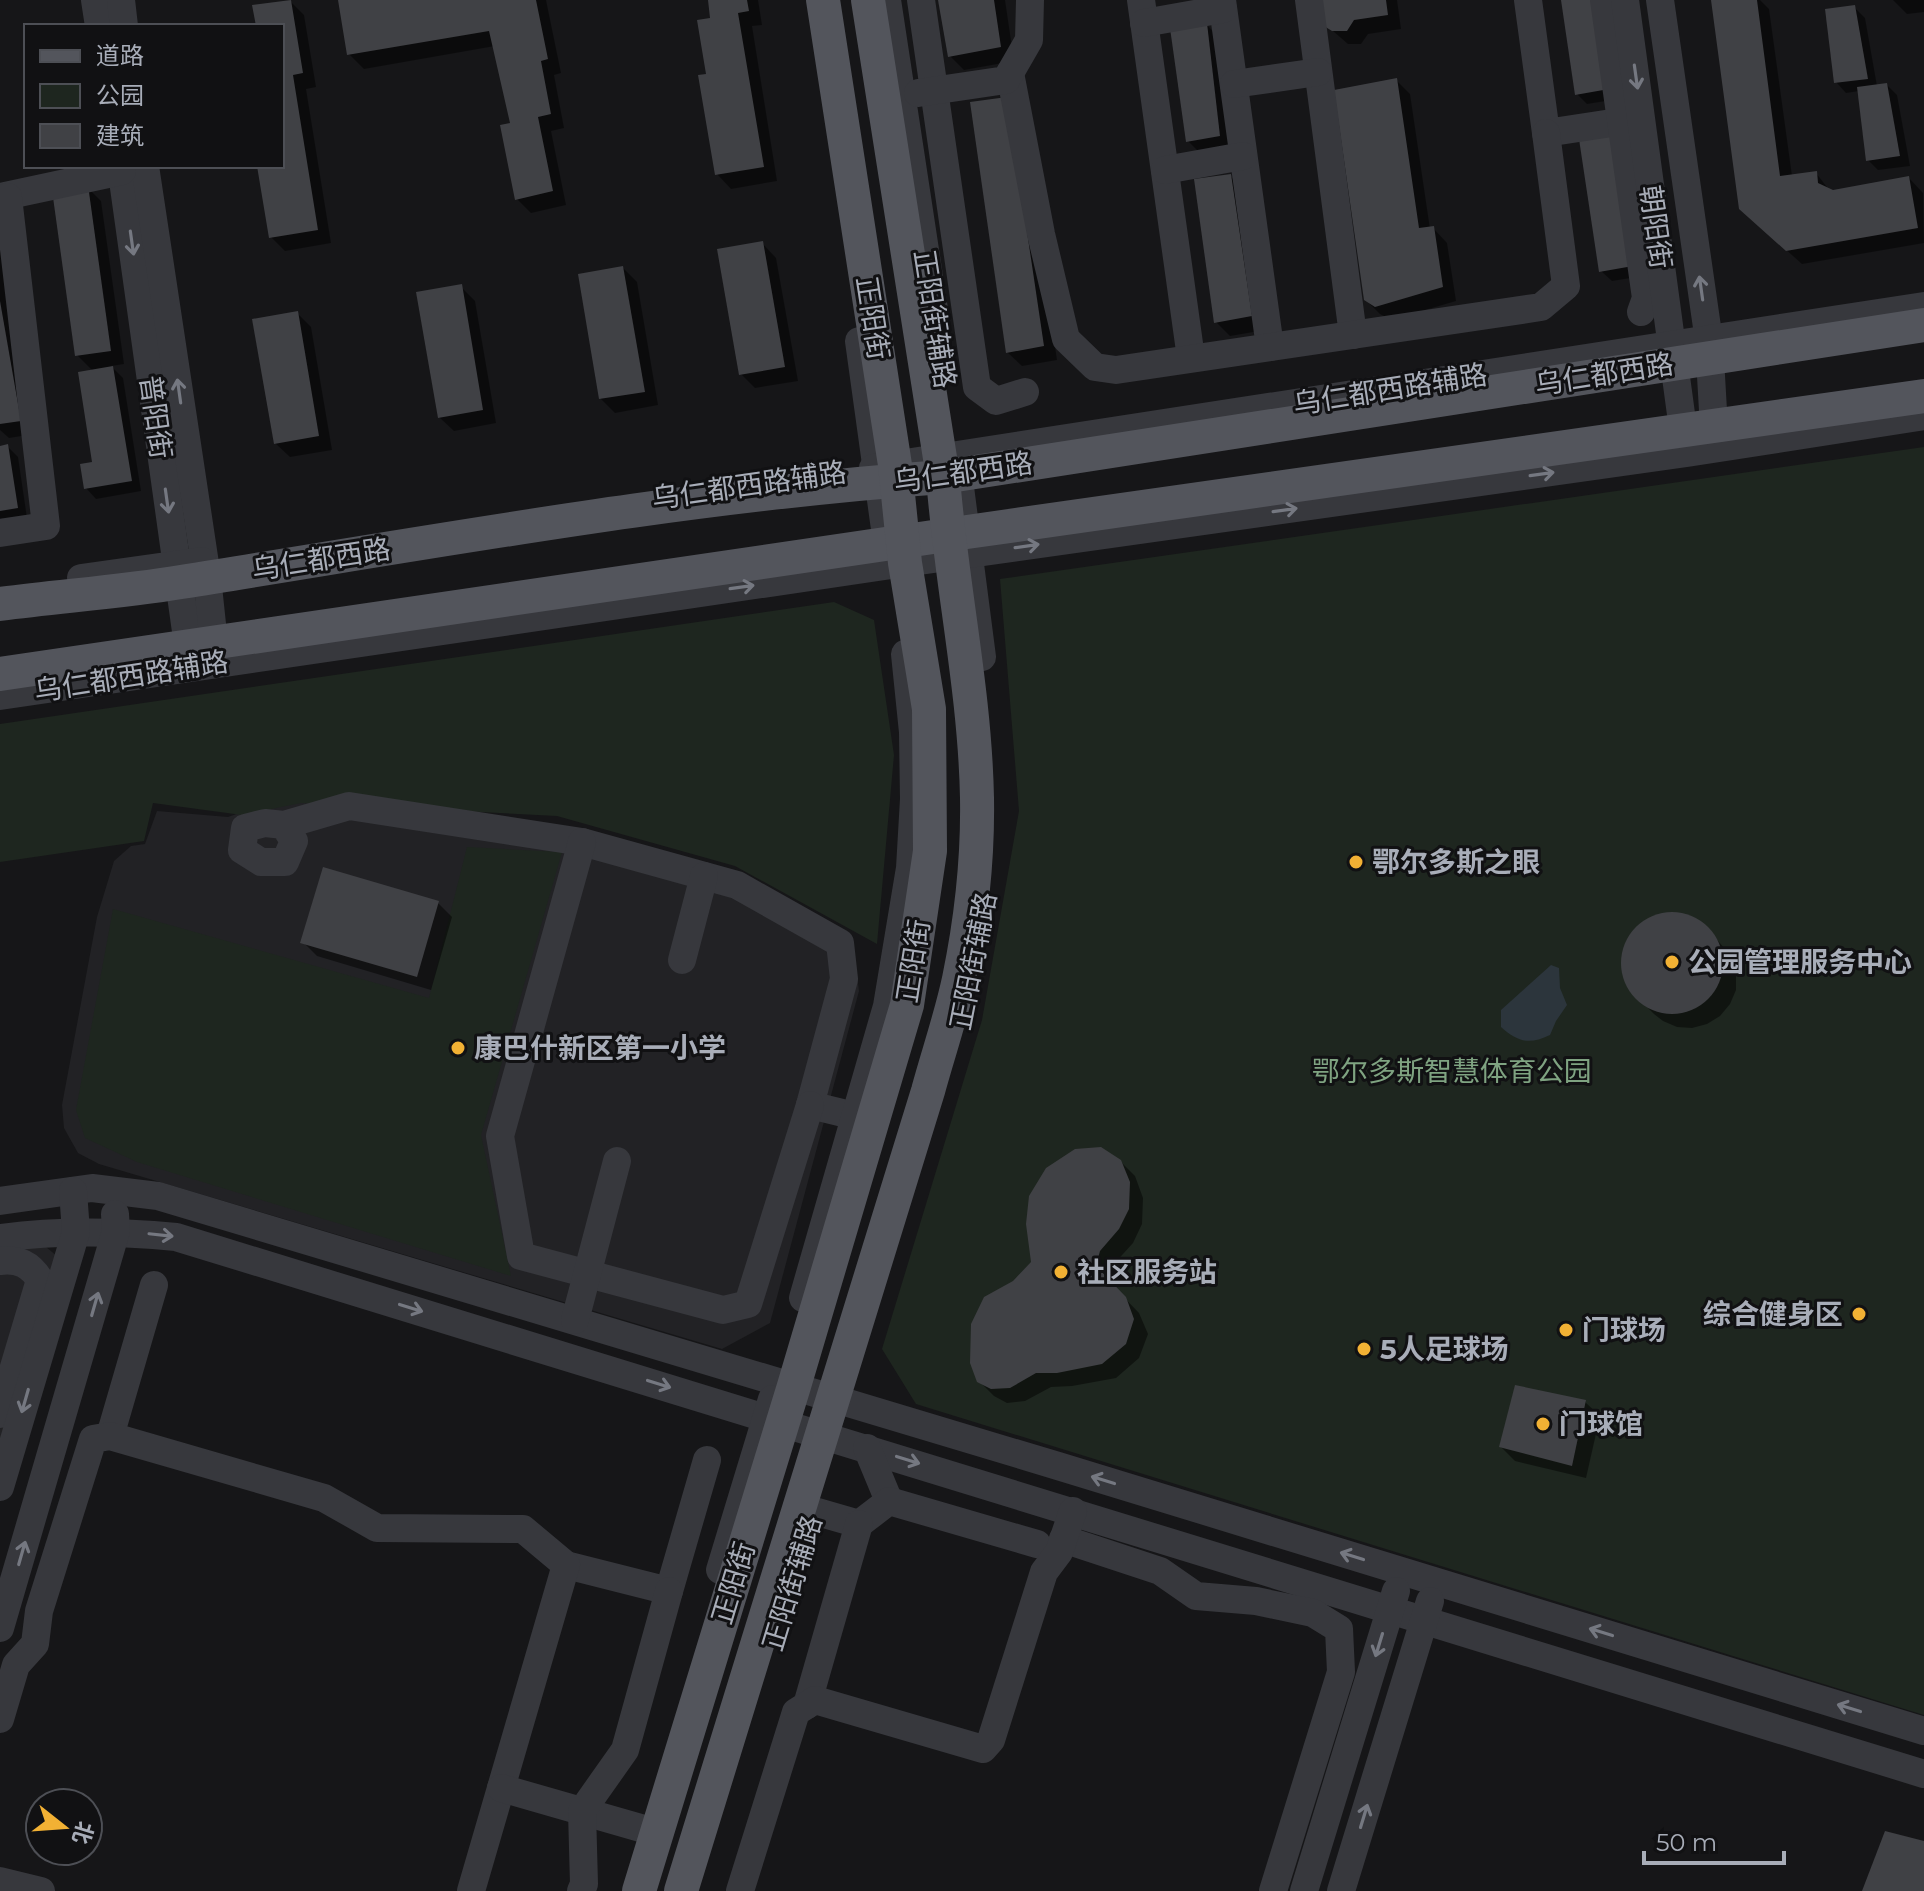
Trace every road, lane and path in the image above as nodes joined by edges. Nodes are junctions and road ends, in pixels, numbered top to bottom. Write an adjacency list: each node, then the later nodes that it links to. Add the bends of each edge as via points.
1 (95, 0): 16 (street)
2 (121, 0): 17 (street)
3 (810, 0): 42 (street)
4 (823, 0): 42 (main road, 正阳街)
5 (868, 0): 41 (main road)
6 (887, 0): 22 (street, 正阳街辅路)
7 (921, 0): 21 (street)
8 (1030, 0): 19 (street, via 1029,40)
9 (1309, 0): 18 (street)
10 (1528, 0): 24 (street)
11 (1604, 0): 23 (street)
12 (1625, 0): 23 (street, 朝阳街, one-way to 23)
13 (1660, 0): 34 (street, 朝阳街, one-way to 13)
14 (1222, 5): 15 (street); 20 (street)
15 (1142, 11): 27 (street)
16 (99, 24)
17 (124, 24)
18 (1318, 72): 20 (street); 32 (street)
19 (1010, 73): 21 (street, via 1006,80); 36 (street, via 1066,339 1095,367 1116,370)
20 (1234, 84): 25 (street)
21 (934, 90): 22 (street); 37 (street, via 977,387 996,401)
22 (901, 95): 41 (street, 正阳街辅路)
23 (1631, 120): 24 (street); 30 (street, via 1646,298); 35 (street, 朝阳街)
24 (1546, 133): 32 (street, via 1566,286 1541,307)
25 (1243, 156): 27 (street); 33 (street)
26 (129, 168): 28 (street); 46 (street, 普阳街)
27 (1165, 170): 36 (street)
28 (4, 197): 43 (street, via 46,526)
29 (1924, 306): 34 (street)
30 (1641, 312)
31 (1924, 325): 34 (main road, 乌仁都西路)
32 (1353, 335): 33 (street)
33 (1270, 347): 36 (street)
34 (1710, 350): 35 (main road, 乌仁都西路); 40 (street, 朝阳街)
35 (1673, 354): 40 (street, 朝阳街); 41 (main road, 乌仁都西路)
36 (1191, 358)
37 (1025, 392)
38 (1924, 396): 40 (main road)
39 (1924, 416): 40 (street)
40 (1701, 440): 44 (main road, one-way to 40)
41 (950, 466): 42 (main road, 乌仁都西路); 44 (main road)
42 (887, 474): 45 (main road, 正阳街); 46 (main road, 乌仁都西路)
43 (0, 533)
44 (959, 545): 45 (main road); 70 (main road, via 977,798 972,892 959,979)
45 (896, 554): 49 (main road, one-way to 45); 57 (street, via 913,732 910,868 887,1006); 69 (main road, 正阳街, via 929,709 930,851 907,1005)
46 (192, 572): 47 (street); 48 (main road, 乌仁都西路); 49 (street, 普阳街)
47 (0, 589)
48 (0, 604)
49 (203, 655): 50 (main road); 51 (street, 乌仁都西路辅路)
50 (0, 674)
51 (0, 696)
52 (284, 825): 53 (street, via 349,806)
53 (582, 842): 54 (street); 66 (street, via 500,1136 521,1256)
54 (704, 876): 55 (street); 56 (street, via 737,885 840,943 844,979)
55 (682, 960)
56 (810, 1105): 57 (street); 66 (street, via 748,1304 723,1310)
57 (855, 1116): 69 (street)
58 (617, 1161): 66 (street)
59 (73, 1191): 60 (street); 61 (street); 63 (street)
60 (113, 1191): 62 (street); 68 (street, via 158,1196)
61 (0, 1201)
62 (116, 1231): 63 (street); 72 (street, one-way to 72, via 176,1237); 89 (street, one-way to 62)
63 (76, 1232): 64 (street); 77 (street, one-way to 77)
64 (0, 1238)
65 (0, 1261): 71 (street, via 13,1259 32,1267 40,1280)
66 (588, 1274): 68 (street)
67 (154, 1285): 73 (street)
68 (575, 1320): 69 (street)
69 (786, 1384): 70 (street); 72 (main road, 正阳街)
70 (841, 1400): 74 (main road); 84 (street, one-way to 70)
71 (0, 1414)
72 (773, 1419): 74 (street); 97 (street); 103 (main road, 正阳街)
73 (110, 1436): 83 (street, via 324,1498 377,1528 523,1529); 90 (street, via 93,1439 39,1611)
74 (829, 1436): 75 (street); 79 (street, 正阳街辅路); 104 (main road)
75 (867, 1448): 78 (street); 80 (street, one-way to 80)
76 (707, 1460): 86 (street)
77 (0, 1487)
78 (889, 1501): 81 (street); 82 (street)
79 (814, 1511): 81 (street); 105 (street, 正阳街辅路)
80 (1073, 1511): 82 (street); 87 (street)
81 (859, 1524): 91 (street)
82 (1050, 1541): 91 (street, via 1059,1552 1044,1572 991,1740 983,1749 815,1700); 107 (street, via 1160,1571 1196,1596 1313,1613 1339,1629 1341,1672)
83 (566, 1565): 86 (street); 95 (street)
84 (1403, 1571): 85 (street); 87 (street)
85 (1436, 1581): 88 (street); 93 (street, one-way to 85)
86 (669, 1591): 96 (street, via 625,1750)
87 (1390, 1608): 88 (street); 108 (street, one-way to 108)
88 (1424, 1618): 94 (street); 109 (street, one-way to 88)
89 (0, 1630): 90 (street)
90 (35, 1644): 92 (street, via 16,1665)
91 (807, 1705): 106 (street, via 796,1712)
92 (0, 1719)
93 (1924, 1731)
94 (1924, 1774)
95 (501, 1788): 96 (street); 100 (street)
96 (582, 1811): 97 (street); 101 (street)
97 (644, 1829): 102 (street)
98 (0, 1881): 99 (street)
99 (41, 1891)
100 (471, 1891)
101 (581, 1891)
102 (625, 1891)
103 (639, 1891)
104 (681, 1891)
105 (698, 1891)
106 (740, 1891)
107 (1273, 1891)
108 (1304, 1891)
109 (1341, 1891)

